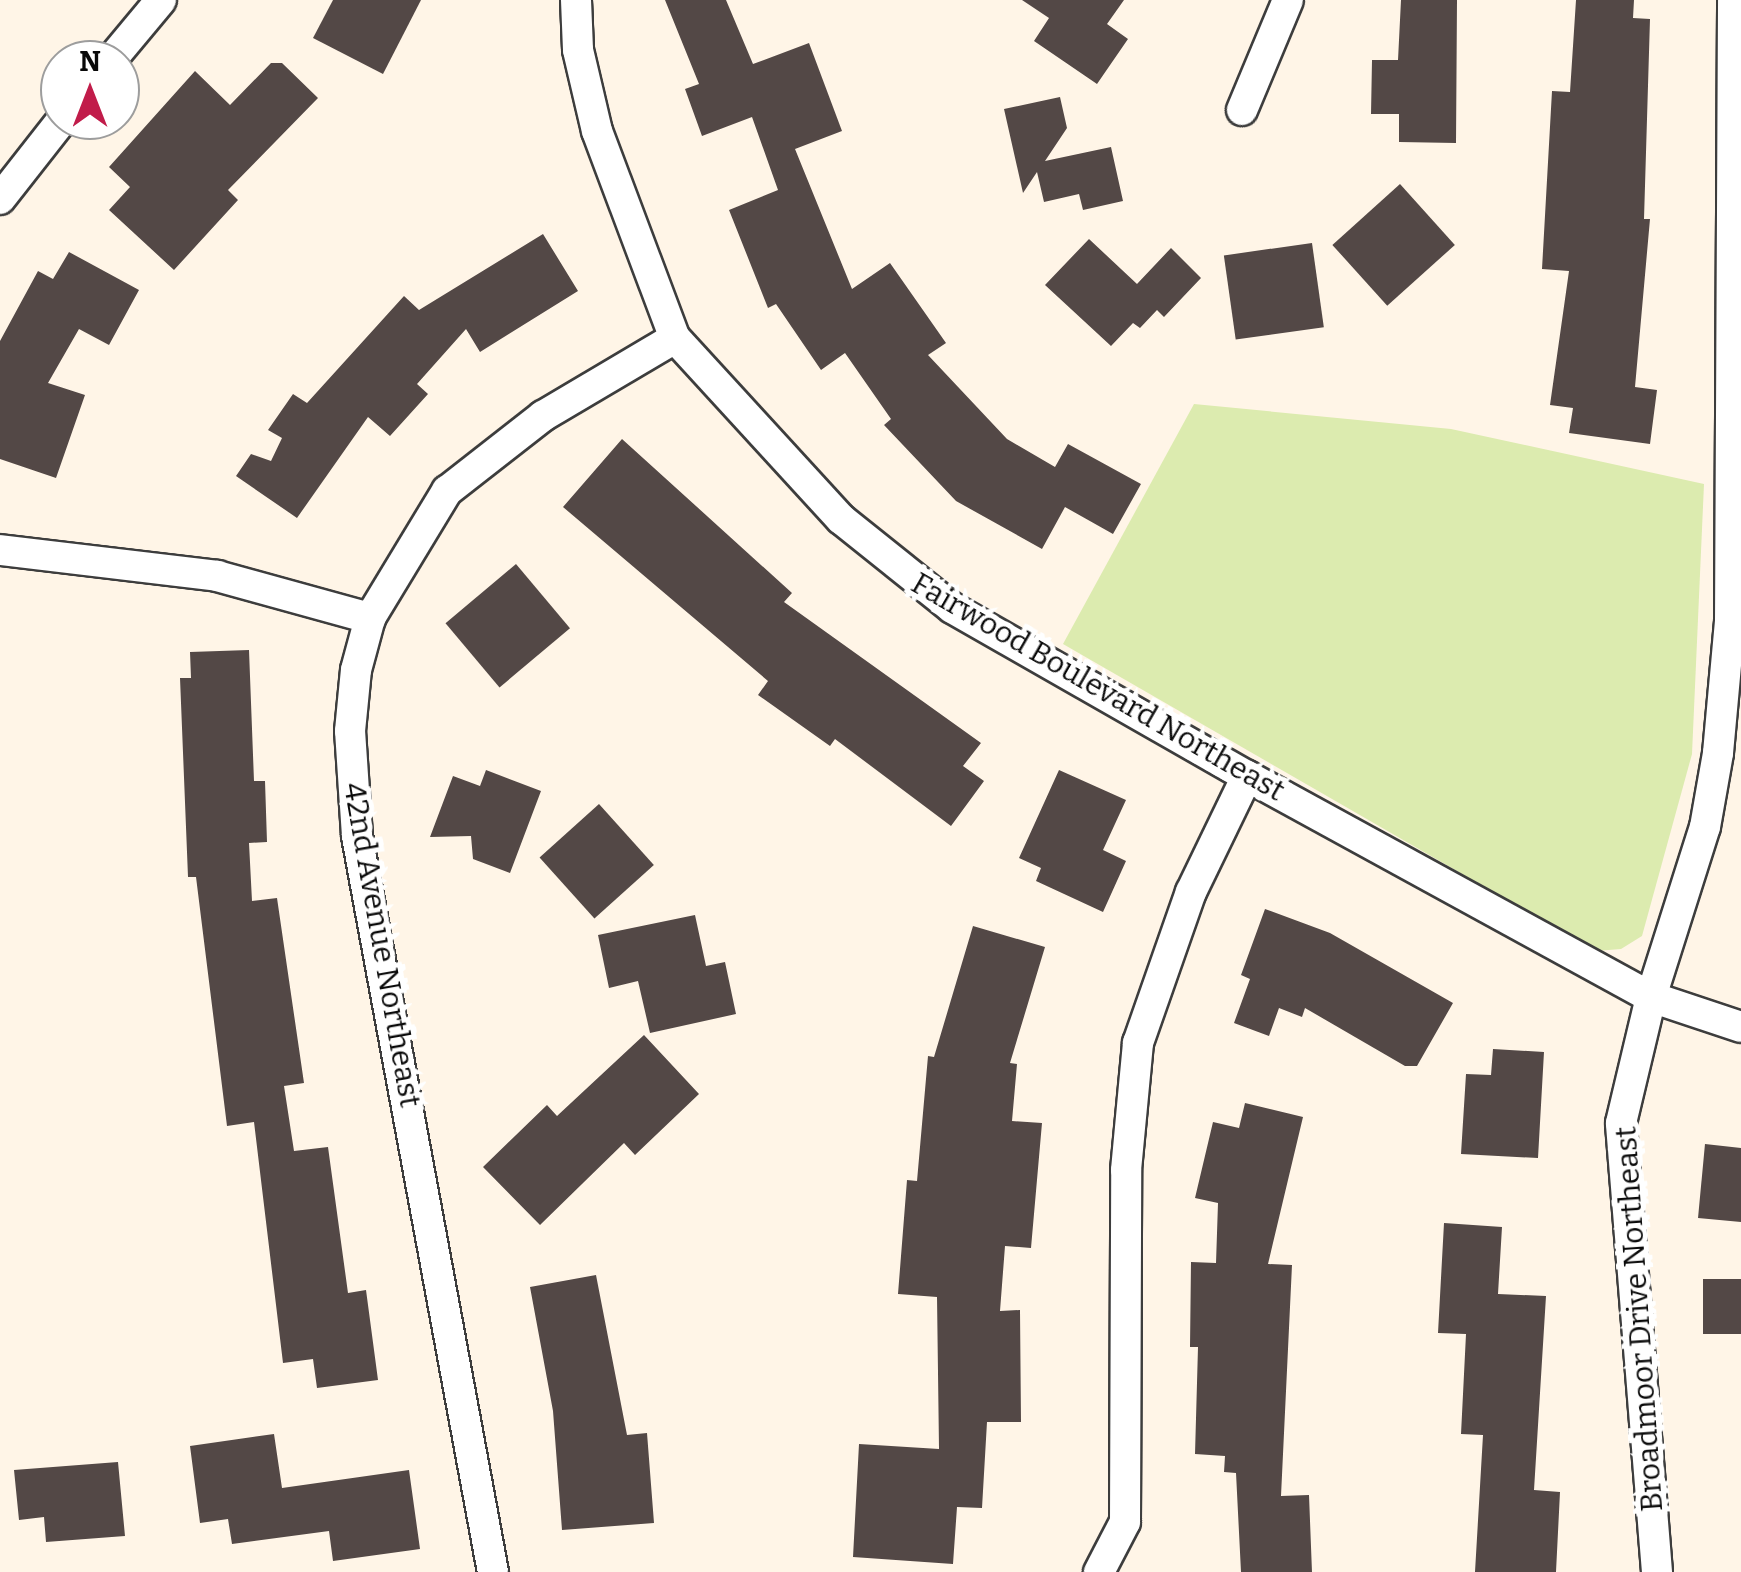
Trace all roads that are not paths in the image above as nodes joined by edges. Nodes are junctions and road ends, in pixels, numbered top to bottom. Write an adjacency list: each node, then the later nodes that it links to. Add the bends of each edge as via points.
1 (160, 0): 5 (street)
2 (576, 0): 9 (street, Fairwood Boulevard Northeast, via 578,50 597,130)
3 (1288, 0): 6 (street)
4 (1733, 0): 13 (street, Broadmoor Drive Northeast, via 1730,622 1705,827)
5 (127, 40)
6 (1242, 110)
7 (46, 140): 8 (street)
8 (0, 199)
9 (675, 338): 11 (street, 42nd Avenue Northeast, via 542,416 470,468 422,526); 12 (street, Fairwood Boulevard Northeast, via 841,519 906,576)
10 (0, 550): 11 (street, via 216,576)
11 (370, 618): 15 (street, 42nd Avenue Northeast, via 350,731 357,836)
12 (1247, 776): 13 (street, Fairwood Boulevard Northeast); 16 (street, via 1156,978 1138,1043 1125,1187 1125,1522)
13 (1651, 997): 14 (street, Fairwood Boulevard Northeast); 17 (street, Broadmoor Drive Northeast, via 1621,1150)
14 (1741, 1026)
15 (493, 1572)
16 (1099, 1572)
17 (1657, 1572)

